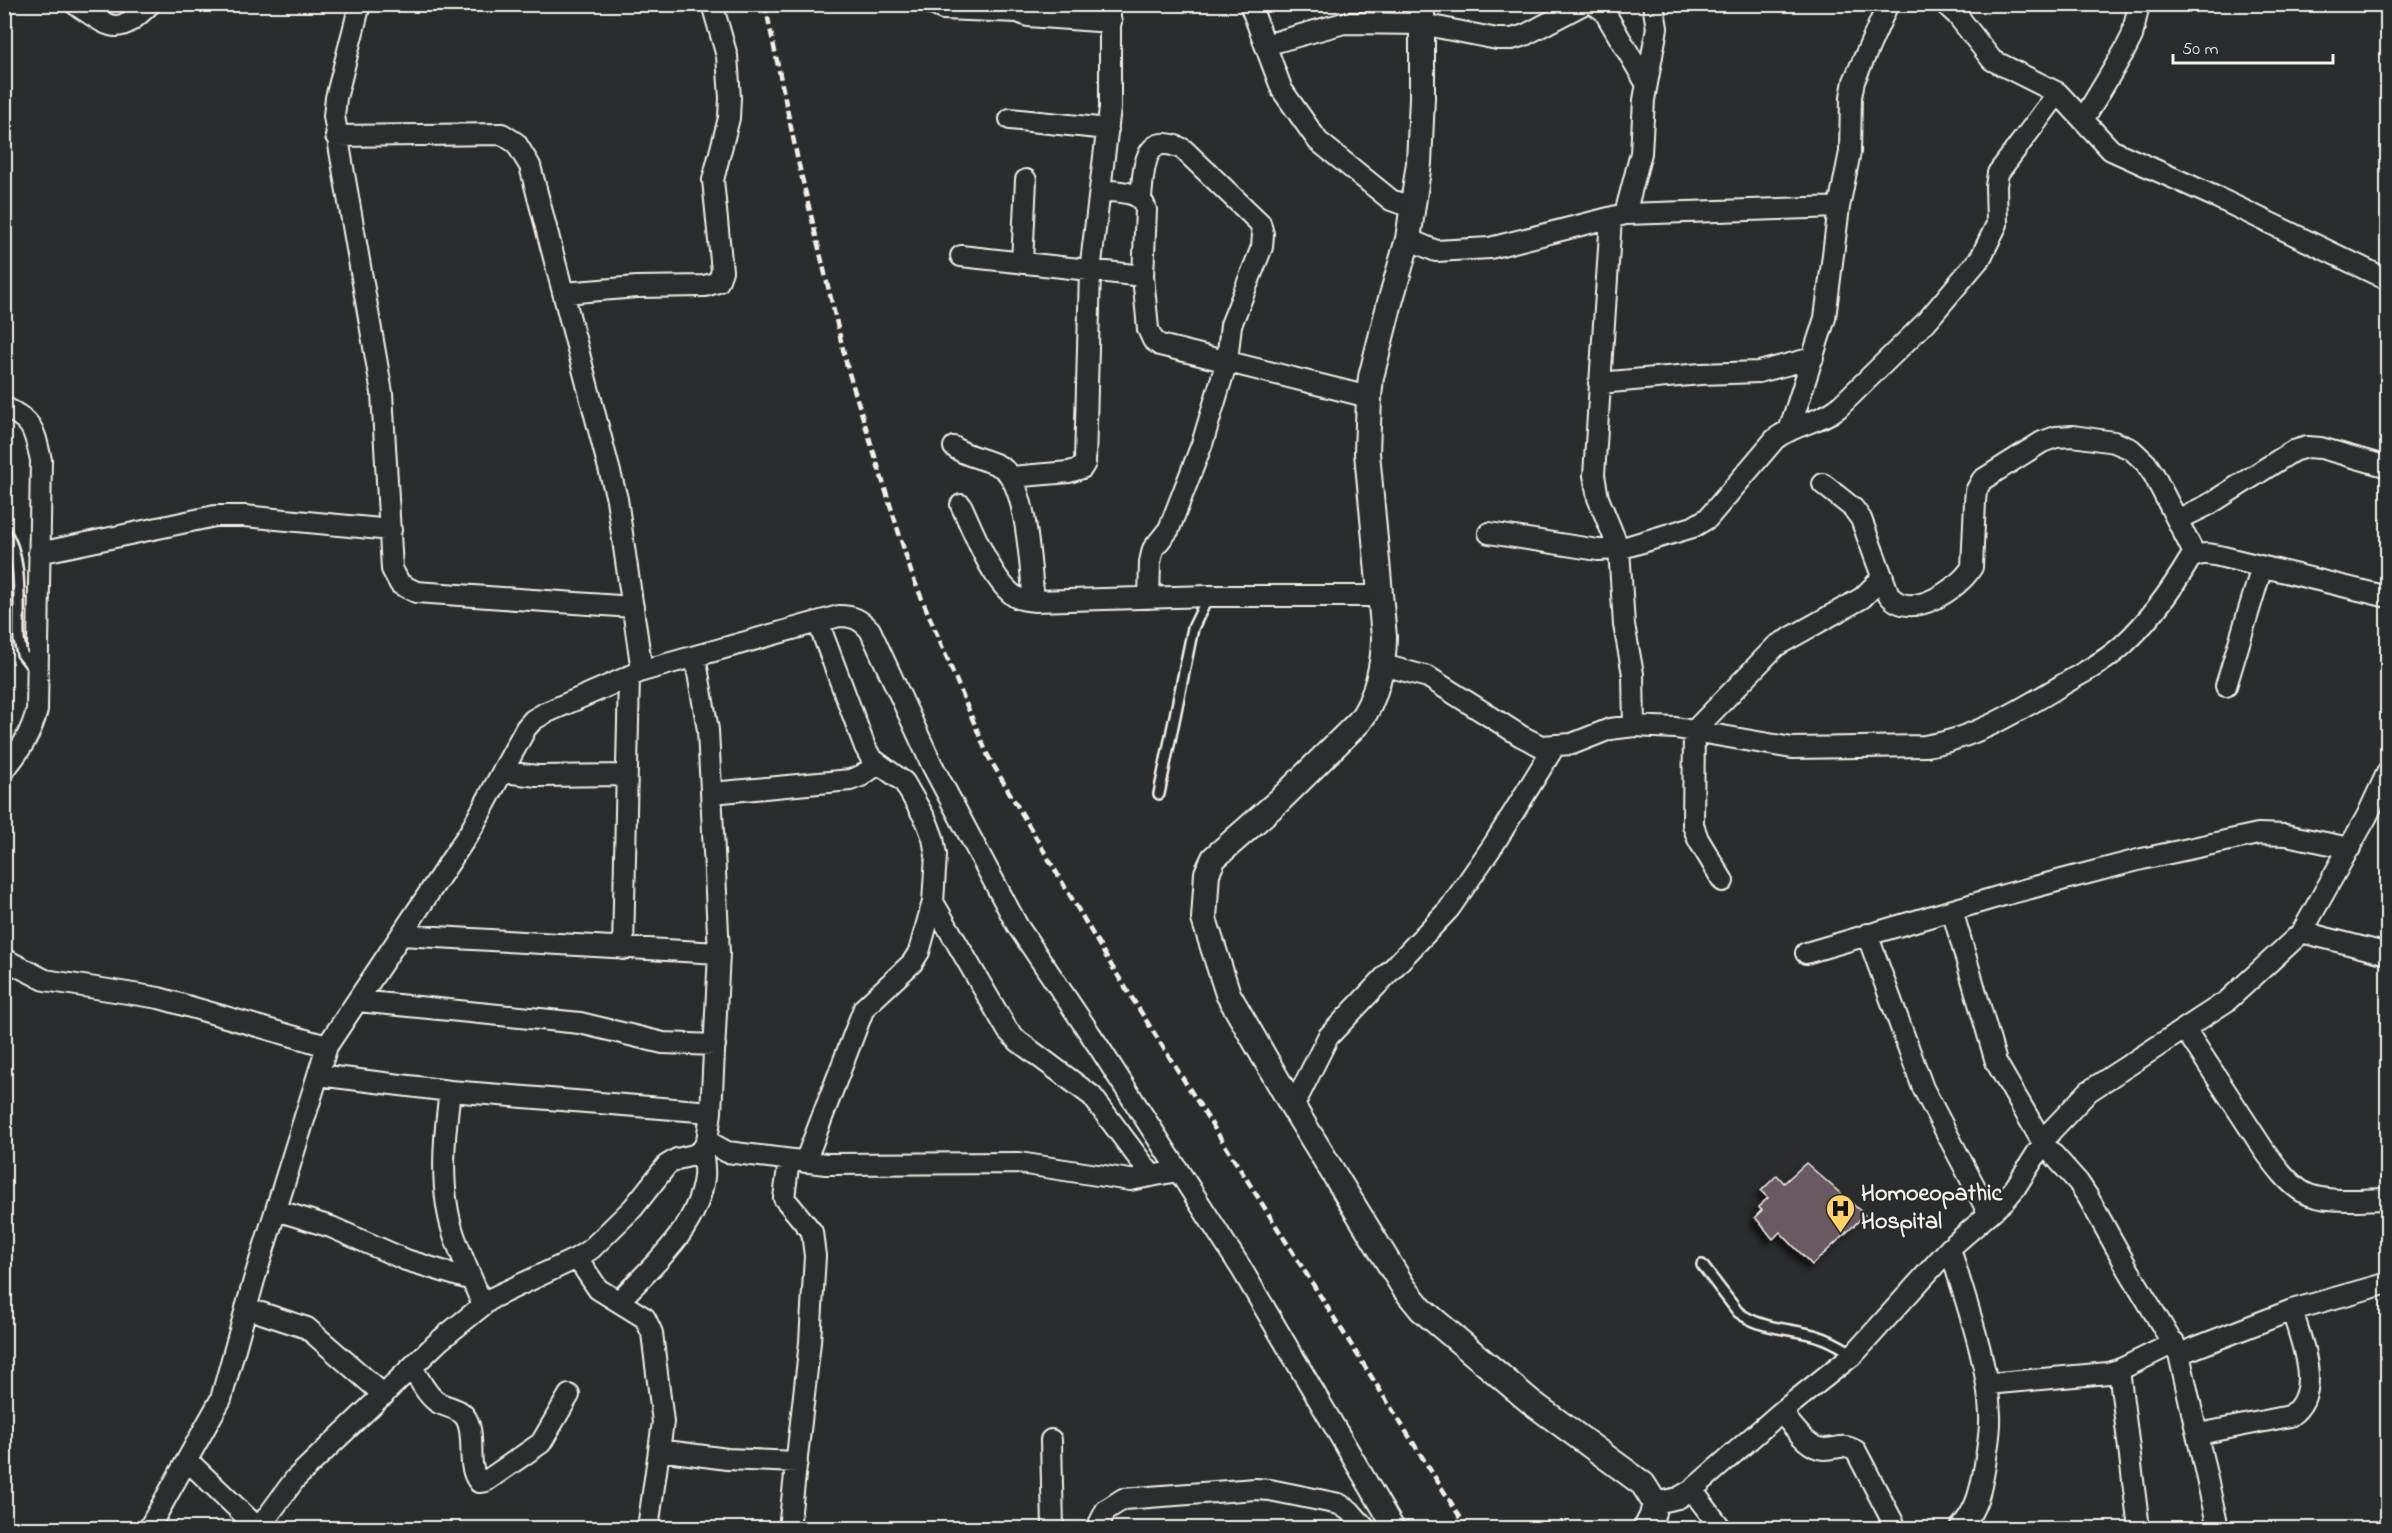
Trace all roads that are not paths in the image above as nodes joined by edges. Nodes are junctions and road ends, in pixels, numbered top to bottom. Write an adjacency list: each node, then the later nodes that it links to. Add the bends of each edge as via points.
1 (75, 4): 2 (street, via 103,23 123,27)
2 (150, 4)
3 (360, 4): 22 (street, via 336,98)
4 (712, 4): 35 (street, via 727,56 730,99 713,180 722,271 718,282 705,286)
5 (932, 4): 13 (street, via 943,9)
6 (1250, 4): 16 (street)
7 (1584, 4): 15 (street, via 1512,39 1497,39)
8 (1594, 4): 17 (street, via 1604,11)
9 (1653, 4): 17 (street, via 1657,28)
10 (1888, 4): 27 (street, via 1854,81 1850,152)
11 (1945, 4): 18 (street, via 1992,60)
12 (2139, 4): 20 (street, via 2132,36)
13 (1016, 8): 14 (street, via 1028,16)
14 (1110, 13): 21 (street)
15 (1422, 14): 16 (street, via 1344,23); 26 (street, via 1420,153)
16 (1265, 45): 26 (street, via 1282,90 1318,141 1391,200)
17 (1646, 83): 28 (street, via 1641,153)
18 (2058, 93): 20 (street); 41 (street, via 1998,172 1998,224 1981,257 1926,322 1838,408)
19 (1010, 119): 21 (street)
20 (2083, 120): 34 (street, via 2111,150)
21 (1108, 129): 24 (street)
22 (336, 135): 35 (street, via 480,133 502,134 516,143 530,166); 49 (street, via 382,393)
23 (1026, 180): 31 (street)
24 (1101, 190): 25 (street); 32 (street)
25 (1141, 197): 33 (street, via 1146,210); 37 (street, via 1150,149 1172,144 1183,149 1260,223 1262,247 1231,325)
26 (1411, 207): 29 (street)
27 (1839, 207): 28 (street); 36 (street, via 1825,318)
28 (1618, 216): 29 (street, via 1490,248 1436,250); 38 (street)
29 (1407, 239): 39 (street)
30 (961, 256): 31 (street)
31 (1022, 263): 32 (street)
32 (1090, 271): 33 (street); 44 (street, via 1085,463 1069,472)
33 (1143, 276): 37 (street, via 1148,329 1153,340)
34 (2388, 280)
35 (564, 293): 61 (street, via 617,499)
36 (1813, 358): 38 (street, via 1759,372); 41 (street)
37 (1227, 361): 39 (street); 59 (street, via 1202,444 1169,529 1153,549)
38 (1599, 383): 51 (street, via 1594,475 1598,498)
39 (1369, 397): 57 (street, via 1367,453)
40 (4, 407): 52 (street, via 24,416 34,432 41,460)
41 (1789, 431): 51 (street, via 1775,439 1701,524)
42 (954, 447): 44 (street, via 1002,468)
43 (2388, 467): 47 (street, via 2307,447 2293,451 2198,512)
44 (1011, 477): 60 (street, via 1023,508)
45 (1823, 484): 55 (street, via 1861,519)
46 (961, 505): 60 (street, via 1008,591)
47 (2177, 520): 53 (street); 55 (street, via 2154,475 2131,449 2114,442 2056,437 1982,480 1976,491 1972,567 1958,585 1937,599 1903,604 1889,595)
48 (4, 530): 66 (lane, via 12,540 16,557 21,654)
49 (391, 531): 52 (street, via 215,516); 61 (street, via 392,569 400,584 416,592)
50 (1489, 533): 51 (street, via 1578,548)
51 (1619, 549): 68 (street, via 1624,625 1633,674)
52 (39, 552): 66 (street)
53 (2195, 555): 54 (street, via 2209,554); 69 (street, via 2170,594 2117,650 2004,719 1942,743 1792,748)
54 (2262, 567): 58 (street); 67 (street)
55 (1883, 577): 69 (street, via 1862,598 1776,646)
56 (1209, 596): 57 (street); 59 (street); 77 (lane, via 1193,628)
57 (1380, 597): 64 (street)
58 (2388, 597)
59 (1149, 598): 60 (street)
60 (1034, 601)
61 (633, 607): 65 (street)
62 (818, 622): 63 (street); 71 (street, via 865,747); 101 (street, via 851,616 870,630 932,765 1017,925)
63 (695, 656): 65 (street); 76 (street, via 708,730)
64 (1383, 665): 70 (street, via 1428,677 1521,735 1541,746); 96 (street, via 1359,722 1214,858 1208,873 1204,919 1224,984)
65 (635, 673): 74 (street, via 533,720); 75 (street)
66 (37, 674): 72 (street, via 37,710 32,726 24,746)
67 (2226, 686)
68 (1634, 726): 69 (street); 70 (street)
69 (1694, 731): 79 (street, via 1693,825)
70 (1554, 747): 96 (street, via 1449,909 1328,1037)
71 (879, 764): 76 (street, via 850,780); 80 (street, via 904,782 933,837)
72 (4, 770)
73 (2388, 771): 78 (street)
74 (504, 772): 75 (street, via 537,776); 84 (street)
75 (627, 775): 85 (street)
76 (712, 793): 86 (street)
77 (1159, 794)
78 (2349, 848): 81 (street, via 2286,835 2258,834); 82 (street)
79 (1723, 881)
80 (933, 902): 100 (street, via 919,952 912,963 864,1008); 102 (street, via 1008,1031 1092,1096)
81 (1952, 910): 83 (street); 98 (street, via 1996,1062)
82 (2302, 932): 88 (street); 91 (street, via 2227,1001)
83 (1867, 934): 87 (street); 105 (street, via 1923,1088)
84 (401, 935): 85 (street); 90 (street)
85 (623, 949): 86 (street)
86 (719, 953): 92 (street)
87 (1806, 953)
88 (2388, 954)
89 (4, 959): 93 (street, via 45,980 159,998)
90 (358, 1001): 92 (street, via 580,1023 663,1043); 93 (street)
91 (2185, 1029): 98 (street, via 2089,1091); 103 (street, via 2264,1150 2302,1191 2319,1198)
92 (715, 1045): 97 (street)
93 (327, 1046): 94 (street)
94 (318, 1075): 95 (street); 104 (street)
95 (450, 1091): 97 (street); 109 (street, via 444,1141 447,1198 453,1234)
96 (1293, 1107): 129 (street, via 1404,1288 1421,1309 1545,1413 1643,1484)
97 (711, 1112): 99 (street)
98 (2043, 1143): 105 (street, via 2015,1188); 115 (street, via 2084,1190)
99 (705, 1145): 100 (street, via 727,1152); 107 (street, via 667,1165 619,1224); 111 (street, via 701,1192 680,1235)
100 (797, 1161): 102 (street, via 1019,1162 1116,1179); 127 (street, via 784,1198 812,1232 815,1256)
101 (1177, 1171): 102 (street); 137 (street, via 1241,1268)
102 (1152, 1176)
103 (2388, 1200)
104 (276, 1210): 109 (street); 113 (street)
105 (1989, 1214): 106 (street)
106 (1950, 1248): 116 (street); 119 (street)
107 (577, 1258): 111 (street, via 598,1289); 112 (street)
108 (1702, 1265): 116 (lane, via 1738,1312 1756,1323 1822,1337)
109 (472, 1281): 112 (street)
110 (2388, 1283): 114 (street)
111 (619, 1301): 125 (street, via 645,1318 652,1333 663,1410)
112 (482, 1304): 117 (street)
113 (246, 1308): 120 (street, via 307,1328); 126 (street, via 221,1399)
114 (2292, 1310): 115 (street); 123 (street, via 2308,1370 2299,1410 2290,1416)
115 (2177, 1349): 118 (street); 123 (street)
116 (1854, 1354): 122 (street)
117 (412, 1367): 120 (street); 121 (street, via 430,1395 465,1417 474,1475 479,1482 541,1443)
118 (2119, 1370): 119 (street); 142 (street)
119 (1987, 1384): 141 (street, via 1990,1431 1981,1492 1969,1520)
120 (384, 1395): 131 (street, via 295,1479)
121 (569, 1395)
122 (1782, 1412): 128 (street); 140 (street, via 1813,1446 1848,1446 1856,1451)
123 (2199, 1434): 143 (street)
124 (1051, 1440): 134 (street)
125 (659, 1450): 127 (street, via 727,1460); 132 (street)
126 (188, 1461): 130 (street); 131 (street)
127 (797, 1462): 133 (street)
128 (1692, 1490): 129 (street); 139 (street)
129 (1655, 1503): 138 (street)
130 (149, 1528)
131 (258, 1528)
132 (648, 1528)
133 (789, 1528)
134 (1053, 1528)
135 (1097, 1528): 136 (street, via 1106,1509 1123,1499 1255,1489 1339,1504)
136 (1365, 1528)
137 (1394, 1528)
138 (1646, 1528)
139 (1721, 1528)
140 (1896, 1528)
141 (1960, 1528)
142 (2139, 1528)
143 (2218, 1528)

